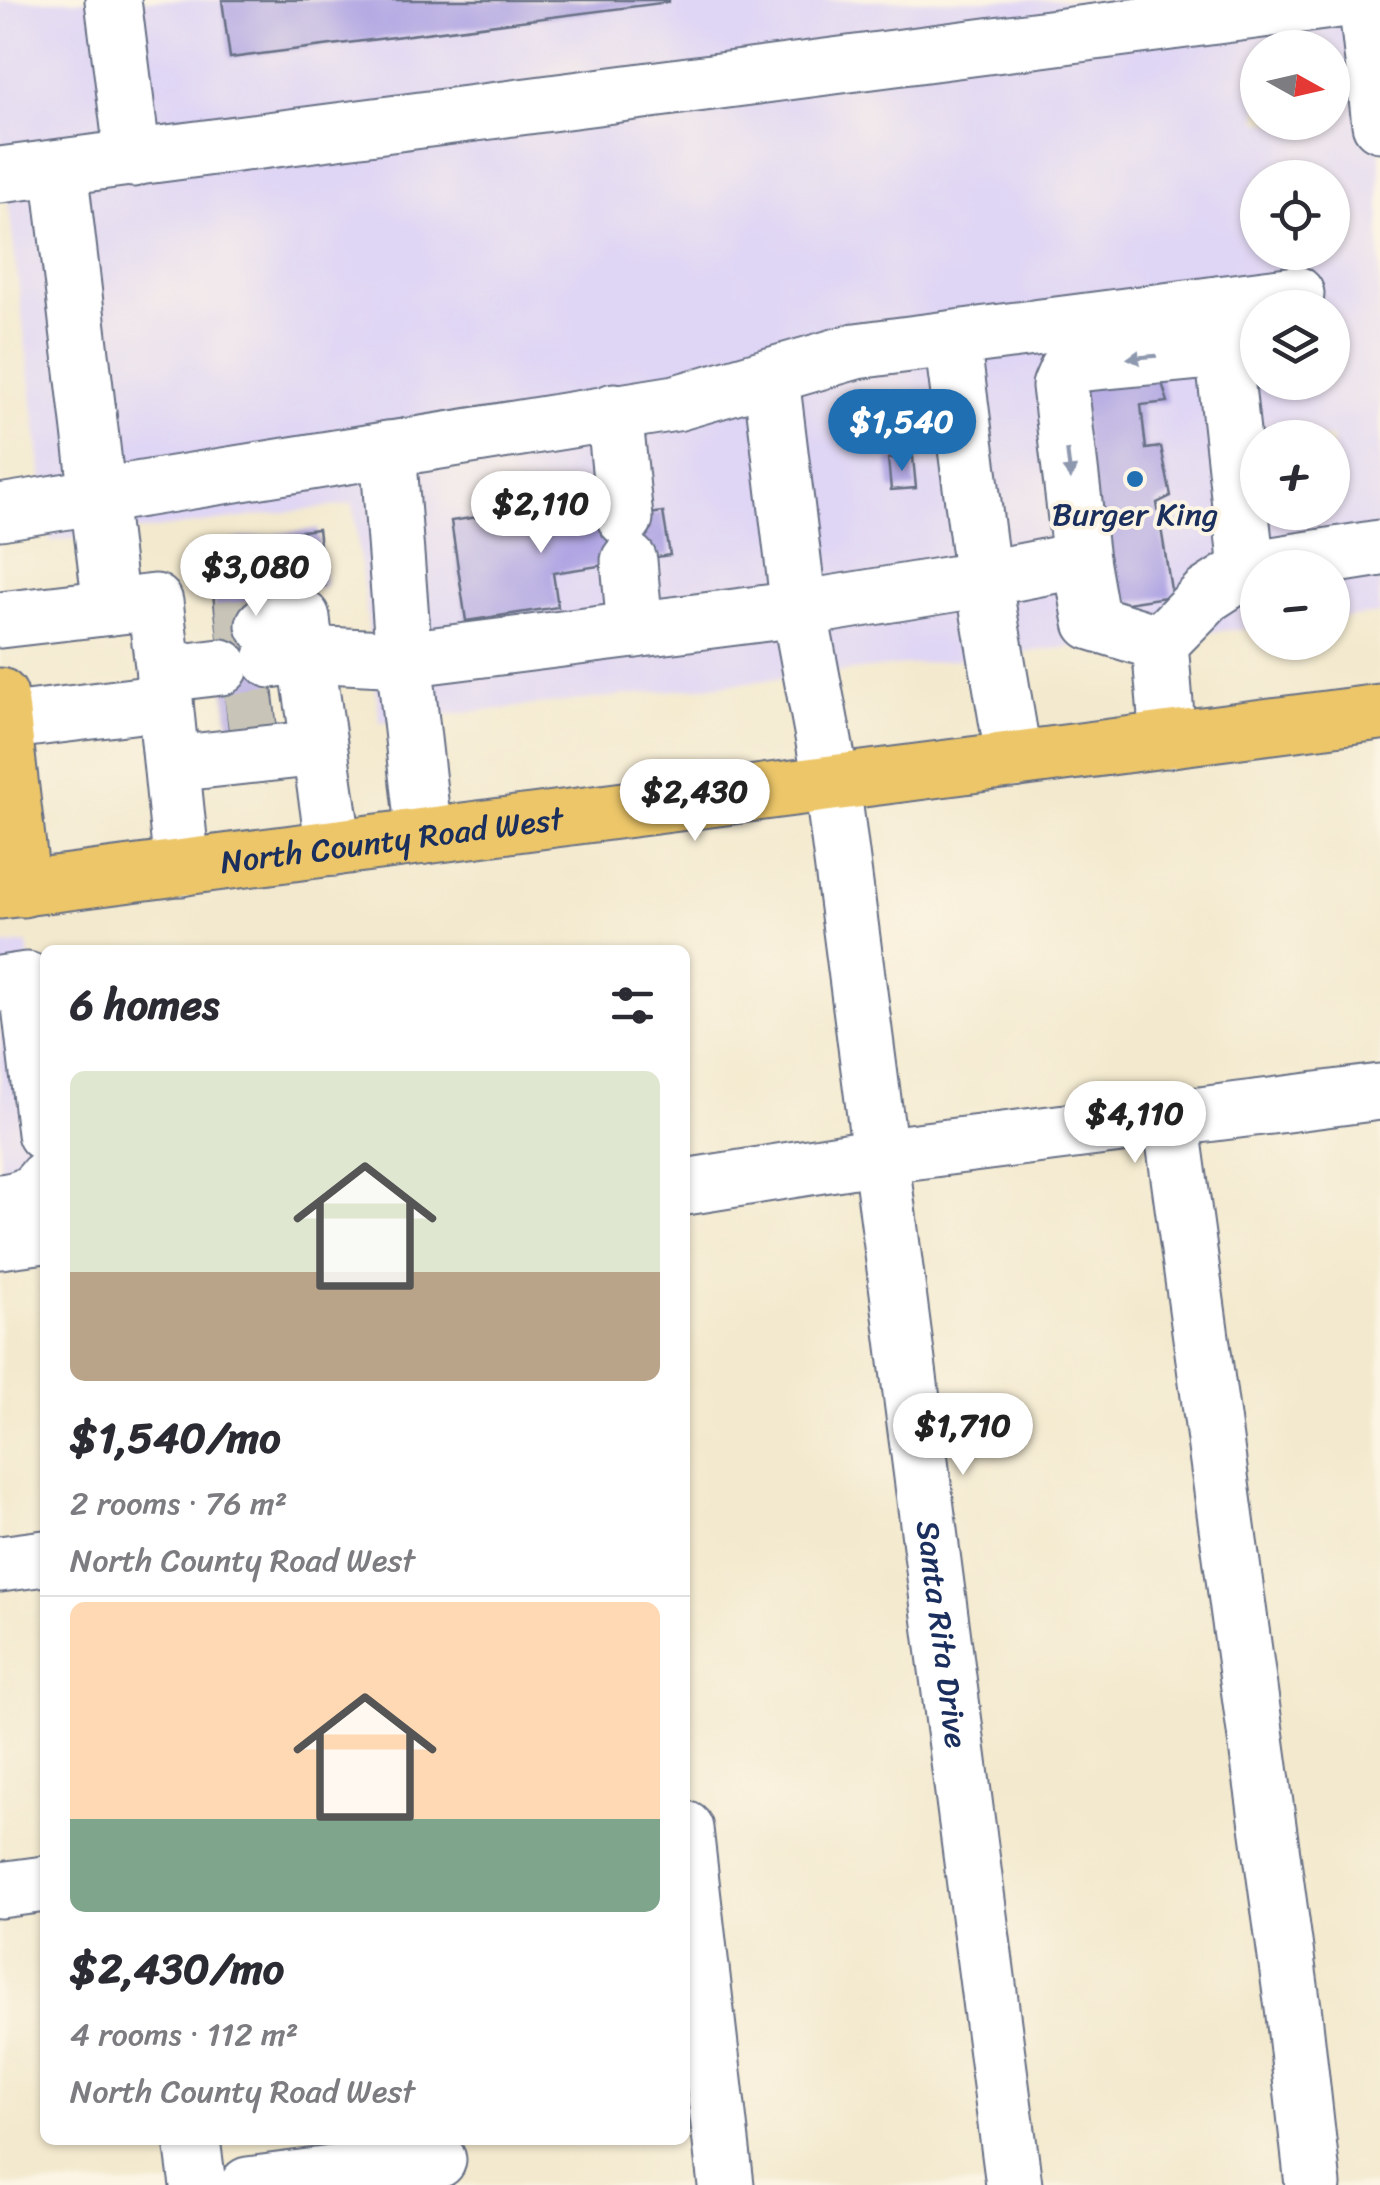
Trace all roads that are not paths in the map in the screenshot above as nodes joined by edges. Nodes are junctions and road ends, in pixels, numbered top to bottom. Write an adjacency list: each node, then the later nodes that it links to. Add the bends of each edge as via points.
1 (113, 0): 5 (street)
2 (1338, 0): 5 (street)
3 (1366, 0): 4 (street)
4 (1380, 124)
5 (133, 159): 6 (street)
6 (59, 168): 7 (street); 15 (street)
7 (0, 175)
8 (1240, 318): 9 (street)
9 (1220, 327): 11 (street, via 1076,364); 18 (street)
10 (933, 342): 11 (street); 12 (street, via 856,351); 22 (street)
11 (1062, 350): 20 (street, one-way to 20, via 1060,386)
12 (771, 378): 13 (street); 24 (street, Santa Rita Drive)
13 (614, 411): 14 (street); 26 (street)
14 (388, 450): 15 (street); 29 (street)
15 (96, 496): 16 (street); 23 (street)
16 (0, 512)
17 (1380, 548): 19 (street)
18 (1245, 550)
19 (1350, 553)
20 (1081, 560): 22 (street); 27 (street, via 1092,622)
21 (1240, 573): 27 (street, via 1207,594)
22 (965, 582): 24 (street); 35 (street)
23 (112, 607): 25 (street); 30 (street, via 154,602)
24 (799, 608): 26 (street); 36 (street, Santa Rita Drive)
25 (0, 620)
26 (635, 630): 29 (street)
27 (1160, 643): 34 (street)
28 (255, 647): 29 (street); 30 (street); 33 (street)
29 (404, 659): 37 (street)
30 (166, 701): 31 (street); 33 (street); 33 (street); 39 (street)
31 (1, 709): 40 (main road)
32 (1380, 712): 34 (main road, North County Road West)
33 (284, 724): 38 (street)
34 (1168, 740): 35 (main road, North County Road West)
35 (1014, 760): 36 (main road, North County Road West)
36 (832, 784): 37 (main road, North County Road West); 45 (street, Santa Rita Drive)
37 (424, 836): 38 (main road, North County Road West)
38 (334, 848): 39 (main road, North County Road West)
39 (182, 868): 40 (main road, North County Road West)
40 (12, 890)
41 (0, 984): 42 (street, via 27,980)
42 (40, 1090)
43 (1380, 1092): 44 (street)
44 (1171, 1119): 45 (street); 62 (street)
45 (878, 1156): 47 (street); 61 (street, Santa Rita Drive)
46 (40, 1187): 48 (street, via 21,1200)
47 (690, 1187)
48 (0, 1202)
49 (40, 1236): 50 (street)
50 (0, 1241)
51 (40, 1559): 52 (street)
52 (0, 1564)
53 (690, 1872): 60 (street)
54 (40, 1885): 55 (street)
55 (0, 1890)
56 (193, 2145): 58 (street)
57 (438, 2162): 59 (street)
58 (198, 2185)
59 (248, 2185)
60 (726, 2185)
61 (1014, 2185)
62 (1313, 2185)

